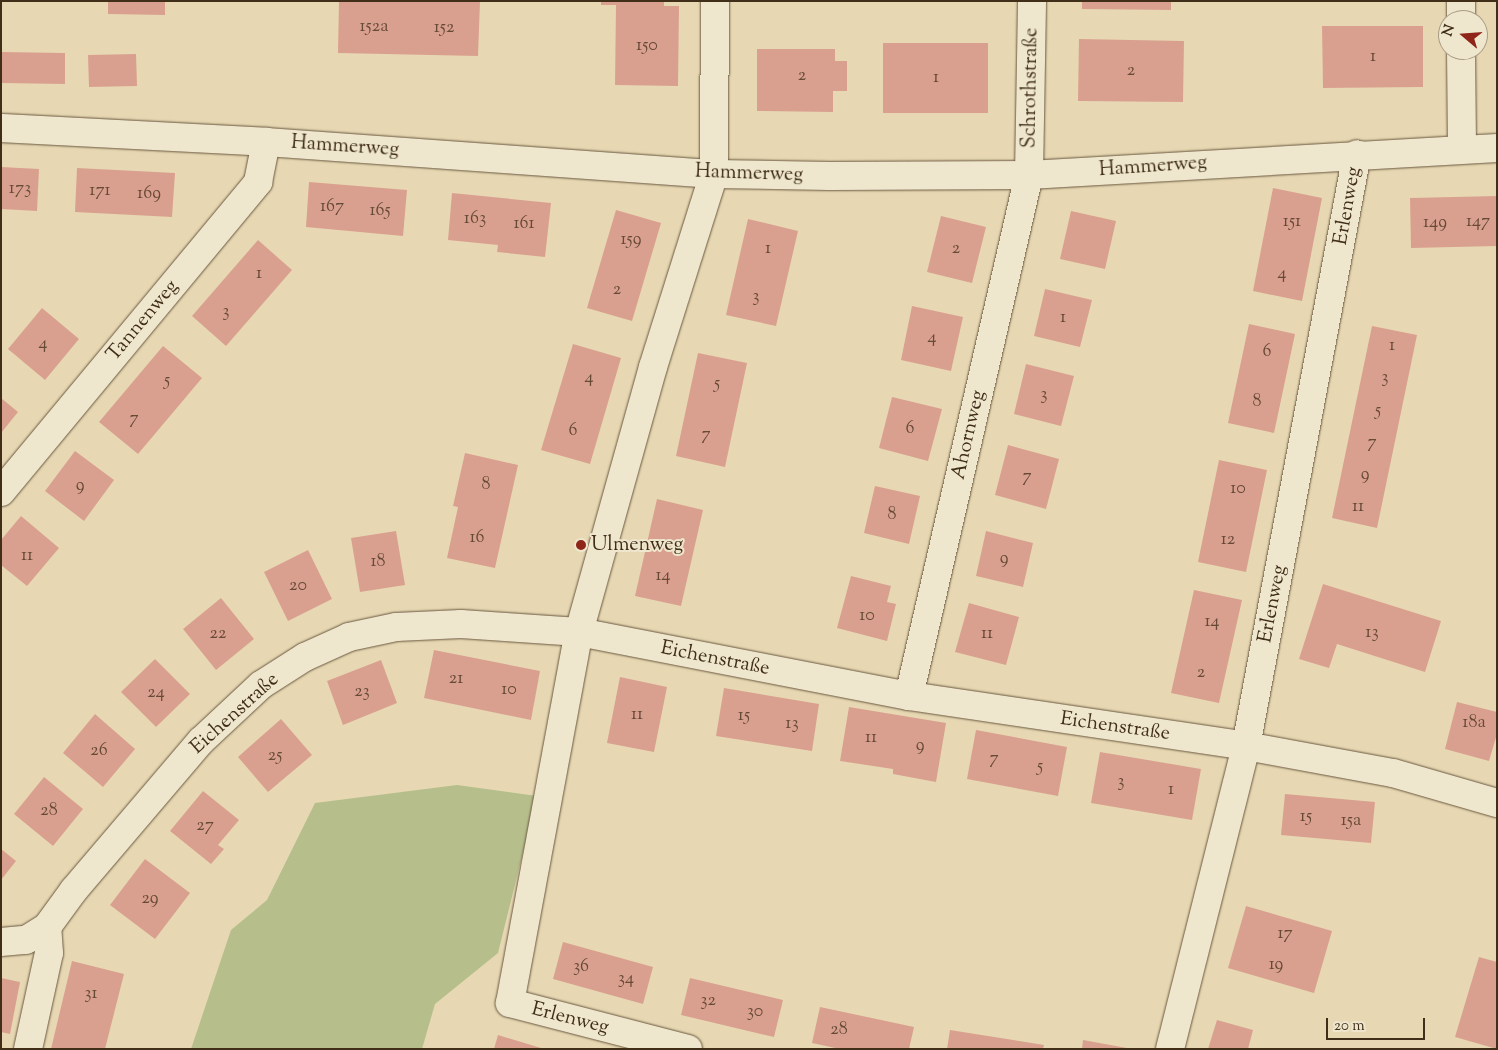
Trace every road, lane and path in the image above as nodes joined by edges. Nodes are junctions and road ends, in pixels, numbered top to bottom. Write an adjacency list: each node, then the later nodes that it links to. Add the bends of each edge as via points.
1 (715, 1): 9 (street)
2 (1032, 1): 10 (street, Schrothstraße)
3 (1461, 60): 7 (street)
4 (1, 128): 5 (street, Hammerweg)
5 (266, 142): 9 (street, Hammerweg); 11 (street, Tannenweg, via 258,182)
6 (1497, 148): 7 (street, Hammerweg)
7 (1462, 149): 8 (street, Hammerweg)
8 (1357, 154): 10 (street, Hammerweg); 14 (street, Erlenweg)
9 (714, 174): 10 (street, Hammerweg); 12 (street, via 652,367)
10 (1030, 175): 13 (street, Ahornweg)
11 (1, 492)
12 (579, 632): 13 (street, Eichenstraße); 16 (street, Eichenstraße, via 461,624 396,627 349,637 305,657 262,685 201,740 74,890); 19 (street, Erlenweg, via 510,1003)
13 (909, 696): 14 (street, Eichenstraße)
14 (1246, 746): 15 (street, Eichenstraße, via 1393,773); 20 (street, Erlenweg)
15 (1497, 803)
16 (47, 927): 17 (street, Eichenstraße, via 26,940); 18 (street, via 49,953)
17 (1, 942)
18 (28, 1049)
19 (688, 1049)
20 (1170, 1049)

